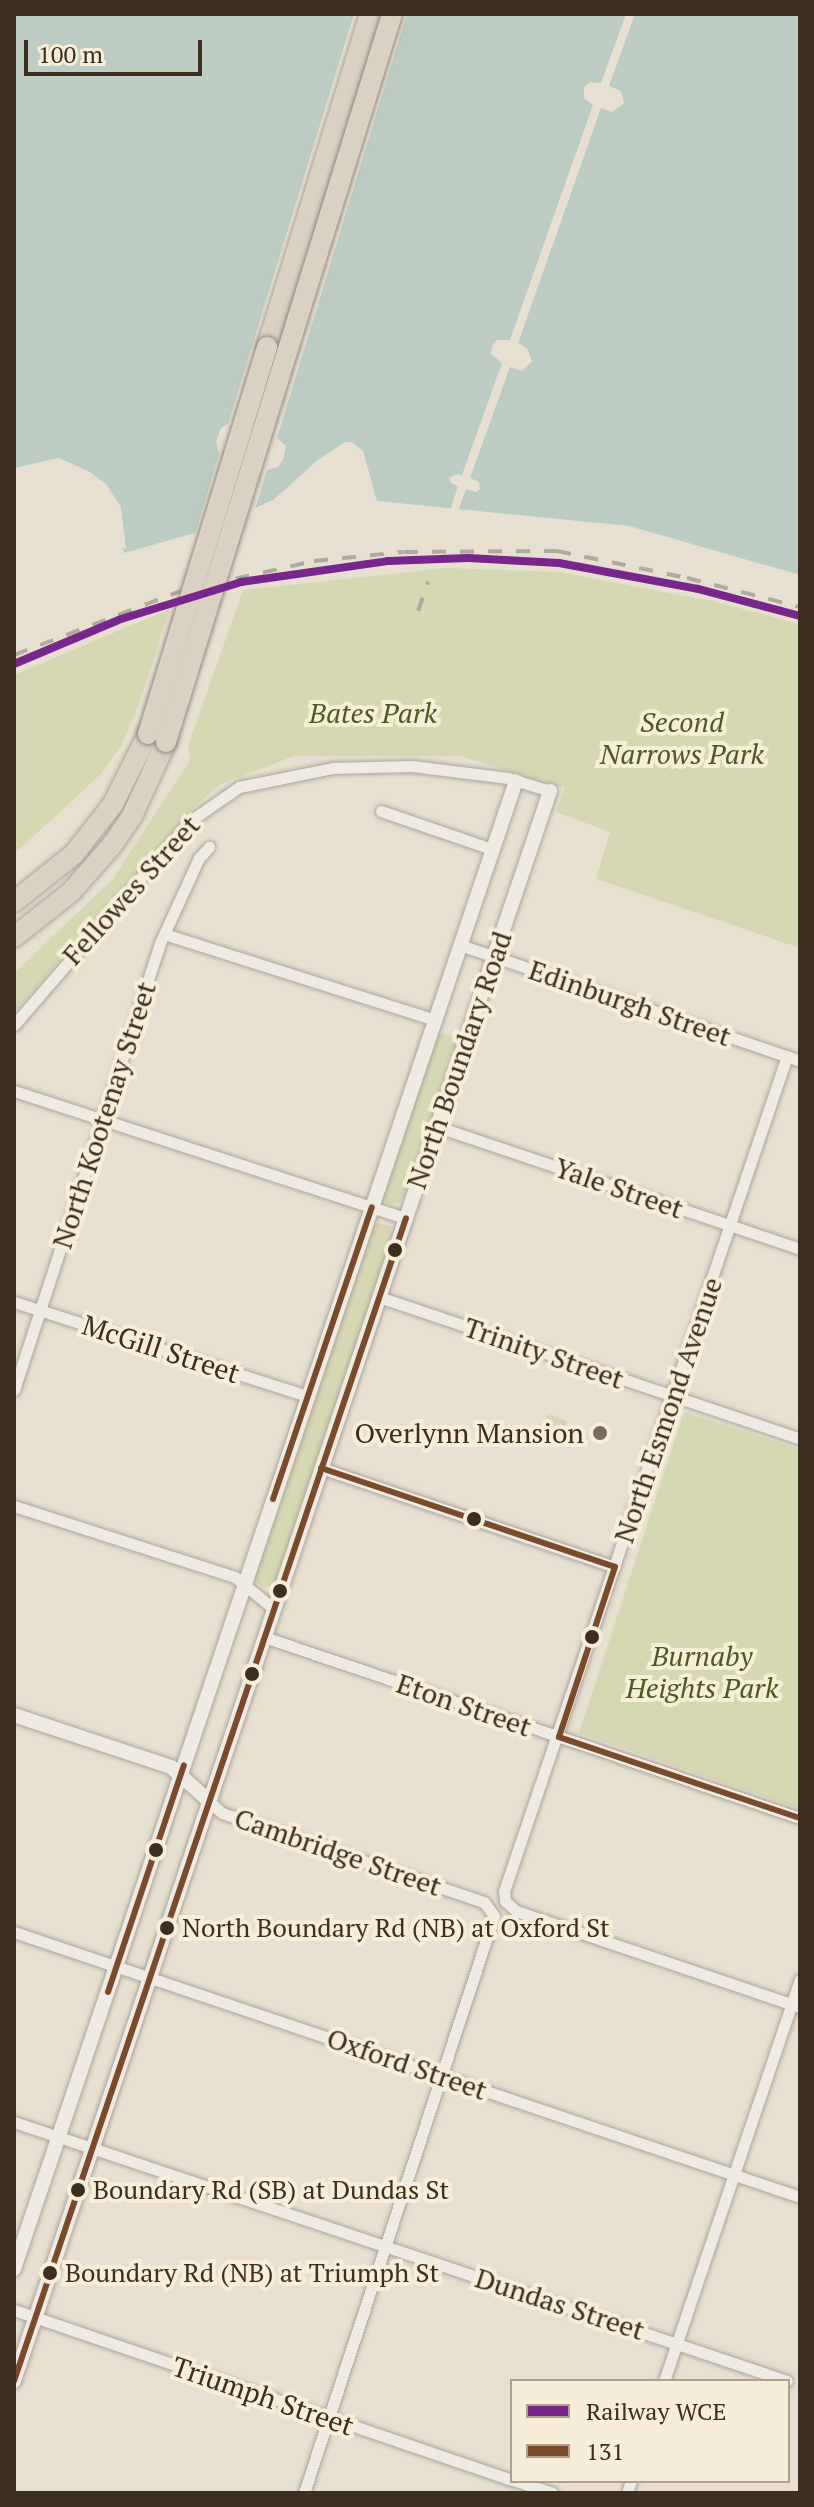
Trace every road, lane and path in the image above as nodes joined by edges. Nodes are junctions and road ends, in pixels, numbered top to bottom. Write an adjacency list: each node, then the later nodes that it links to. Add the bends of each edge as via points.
1 (370, 14): 3 (highway, bridge)
2 (392, 14): 3 (highway, bridge)
3 (157, 738): 9 (highway, via 74,854); 11 (highway, via 132,816 113,844 71,892)
4 (516, 781): 5 (street, Fellowes Street); 8 (street, North Boundary Road); 15 (street, Fellowes Street, via 412,766 334,768 239,787 190,821)
5 (550, 791): 13 (street, North Boundary Road)
6 (381, 811): 8 (street)
7 (209, 847): 10 (street, North Kootenay Street)
8 (492, 849): 12 (street, North Boundary Road)
9 (14, 902)
10 (164, 934): 14 (street); 19 (street, North Kootenay Street)
11 (14, 937)
12 (460, 945): 13 (street, Edinburgh Street); 14 (street, North Boundary Road)
13 (495, 957): 16 (street, Edinburgh Street); 20 (street, North Boundary Road)
14 (435, 1020): 21 (street, North Boundary Road)
15 (14, 1025)
16 (787, 1056): 17 (street, Edinburgh Street); 23 (street, North Esmond Avenue)
17 (800, 1061)
18 (14, 1091): 19 (street)
19 (101, 1120): 21 (street); 27 (street, North Kootenay Street)
20 (438, 1127): 22 (street, North Boundary Road); 23 (street, Yale Street)
21 (372, 1207): 22 (street); 29 (street, North Boundary Road)
22 (406, 1218): 25 (street, North Boundary Road)
23 (730, 1225): 24 (street, Yale Street); 30 (street, North Esmond Avenue)
24 (800, 1249)
25 (379, 1297): 30 (street, Trinity Street); 32 (street, North Boundary Road)
26 (14, 1302): 27 (street, McGill Street)
27 (40, 1310): 28 (street, North Kootenay Street); 29 (street, McGill Street)
28 (14, 1390)
29 (307, 1396): 35 (street, North Boundary Road)
30 (672, 1396): 31 (street, Trinity Street); 34 (street, North Esmond Avenue)
31 (800, 1439)
32 (321, 1468): 34 (street); 36 (street, North Boundary Road)
33 (14, 1506): 35 (street, via 235,1577)
34 (615, 1567): 39 (street, North Esmond Avenue)
35 (244, 1585): 36 (street); 40 (street, North Boundary Road)
36 (274, 1609): 37 (street, North Boundary Road)
37 (264, 1637): 39 (street, Eton Street); 41 (street, North Boundary Road)
38 (14, 1715): 40 (street, Cambridge Street, via 171,1767)
39 (559, 1737): 42 (street, Eton Street); 47 (street, North Esmond Avenue, via 504,1891 505,1901 516,1911)
40 (180, 1777): 41 (street, Cambridge Street); 44 (street, North Boundary Road)
41 (209, 1801): 45 (street, North Boundary Road); 48 (street, Cambridge Street, via 222,1813 484,1902 492,1910 493,1924)
42 (800, 1818)
43 (14, 1932): 44 (street, Oxford Street)
44 (117, 1966): 45 (street, Oxford Street); 50 (street, North Boundary Road)
45 (150, 1977): 48 (street, Oxford Street); 51 (street, North Boundary Road)
46 (800, 1979): 47 (street)
47 (796, 2006): 52 (street)
48 (444, 2077): 52 (street, Oxford Street); 54 (street)
49 (14, 2122): 50 (street, Dundas Street)
50 (59, 2137): 51 (street, Dundas Street); 55 (street, North Boundary Road)
51 (92, 2148): 54 (street, Dundas Street); 57 (street, North Boundary Road)
52 (735, 2175): 53 (street, Oxford Street); 58 (street)
53 (800, 2197)
54 (387, 2247): 58 (street, Dundas Street); 62 (street)
55 (14, 2269)
56 (14, 2310): 57 (street, Triumph Street)
57 (35, 2318): 61 (street, North Boundary Road); 62 (street, Triumph Street)
58 (677, 2343): 59 (street); 60 (street, Dundas Street)
59 (665, 2379)
60 (781, 2379)
61 (14, 2381)
62 (329, 2418): 63 (street, Triumph Street); 65 (street)
63 (510, 2479)
64 (523, 2483): 66 (street, Triumph Street)
65 (304, 2493)
66 (552, 2493)

